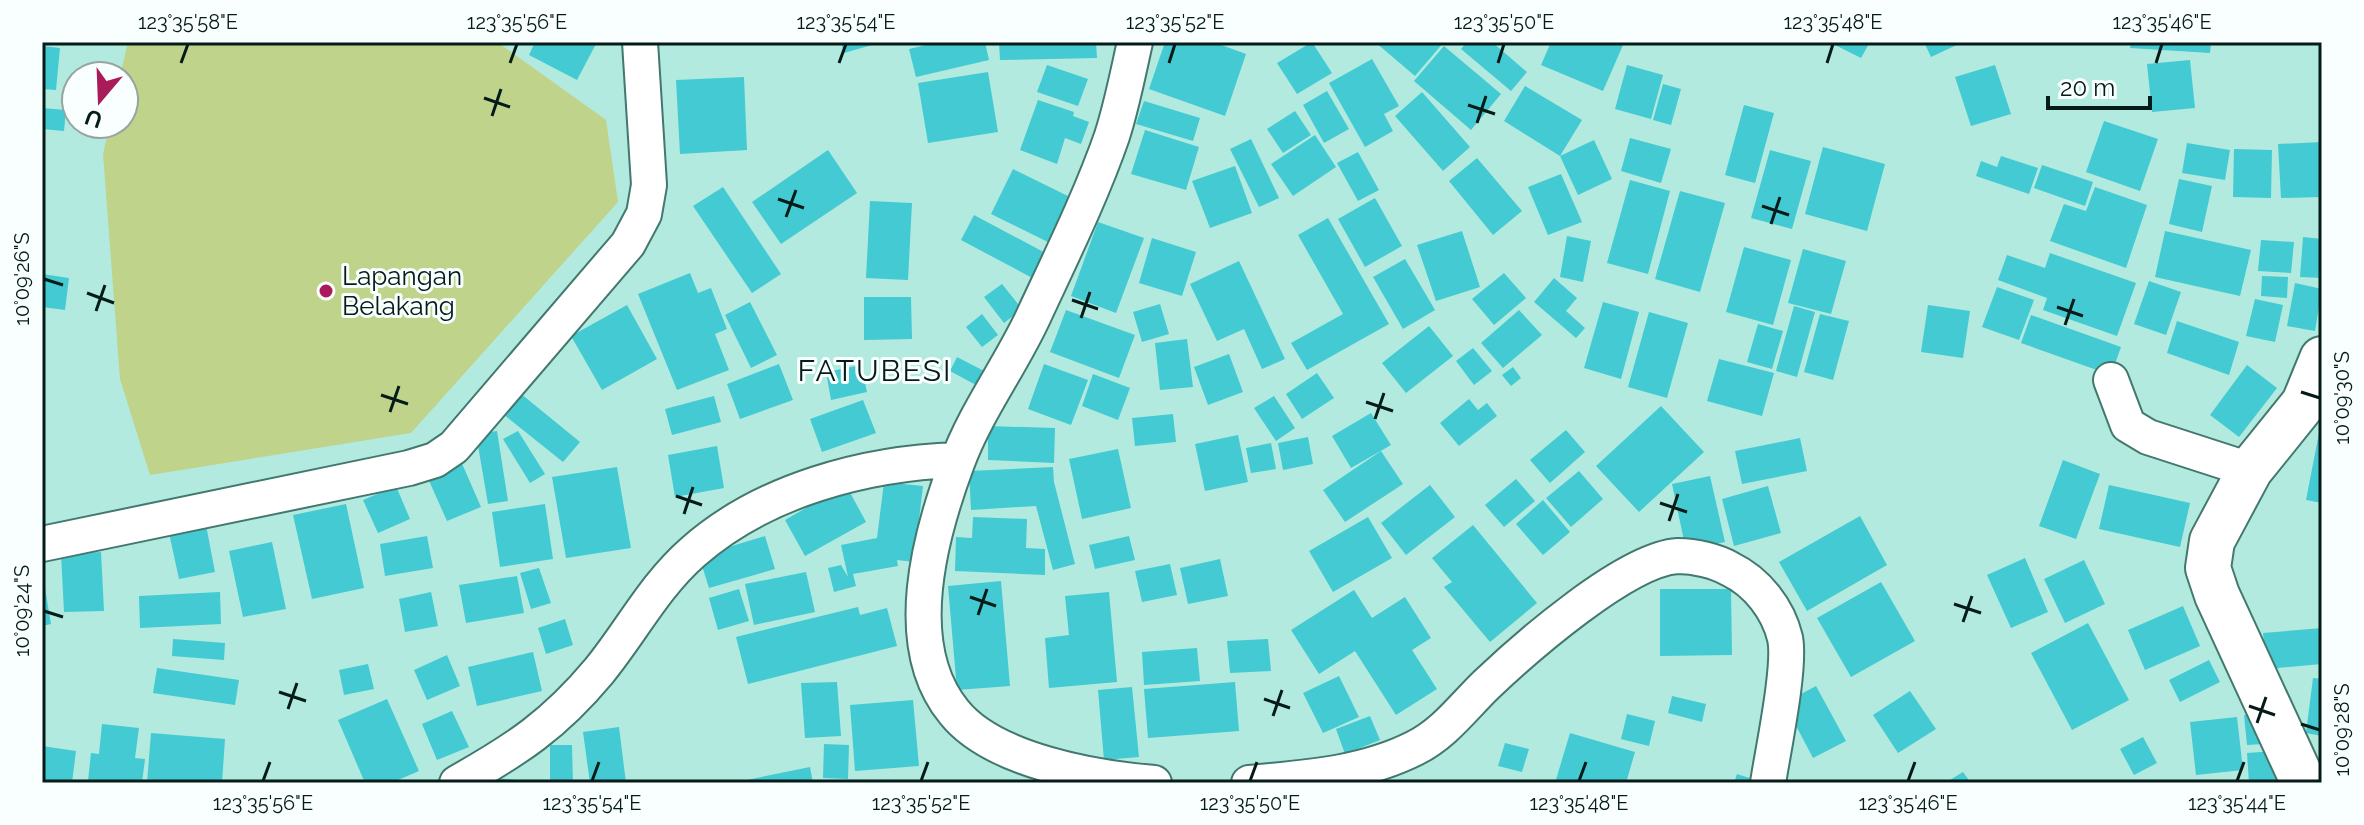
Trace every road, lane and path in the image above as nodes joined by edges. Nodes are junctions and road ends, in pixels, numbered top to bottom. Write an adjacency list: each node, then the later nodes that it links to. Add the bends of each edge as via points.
1 (640, 42): 7 (street, via 649,185 644,214 628,244 454,447 409,468)
2 (1135, 42): 5 (street, via 1106,150 1034,315)
3 (2322, 359): 6 (street, via 2304,403)
4 (2111, 380): 6 (street, via 2128,425 2148,437)
5 (957, 460): 10 (street, via 878,467 754,509 693,552 639,612 569,705 522,747); 11 (street, via 933,538 921,612 935,680 954,712 1003,748 1107,779)
6 (2250, 470): 9 (street, via 2212,541 2208,568)
7 (42, 544)
8 (1368, 775): 12 (street); 13 (street, via 1443,729 1488,683 1584,602 1647,566 1677,556 1717,562 1747,577 1776,616 1785,640 1784,665)
9 (2307, 777)
10 (457, 783)
11 (1154, 783)
12 (1249, 783)
13 (1768, 783)

